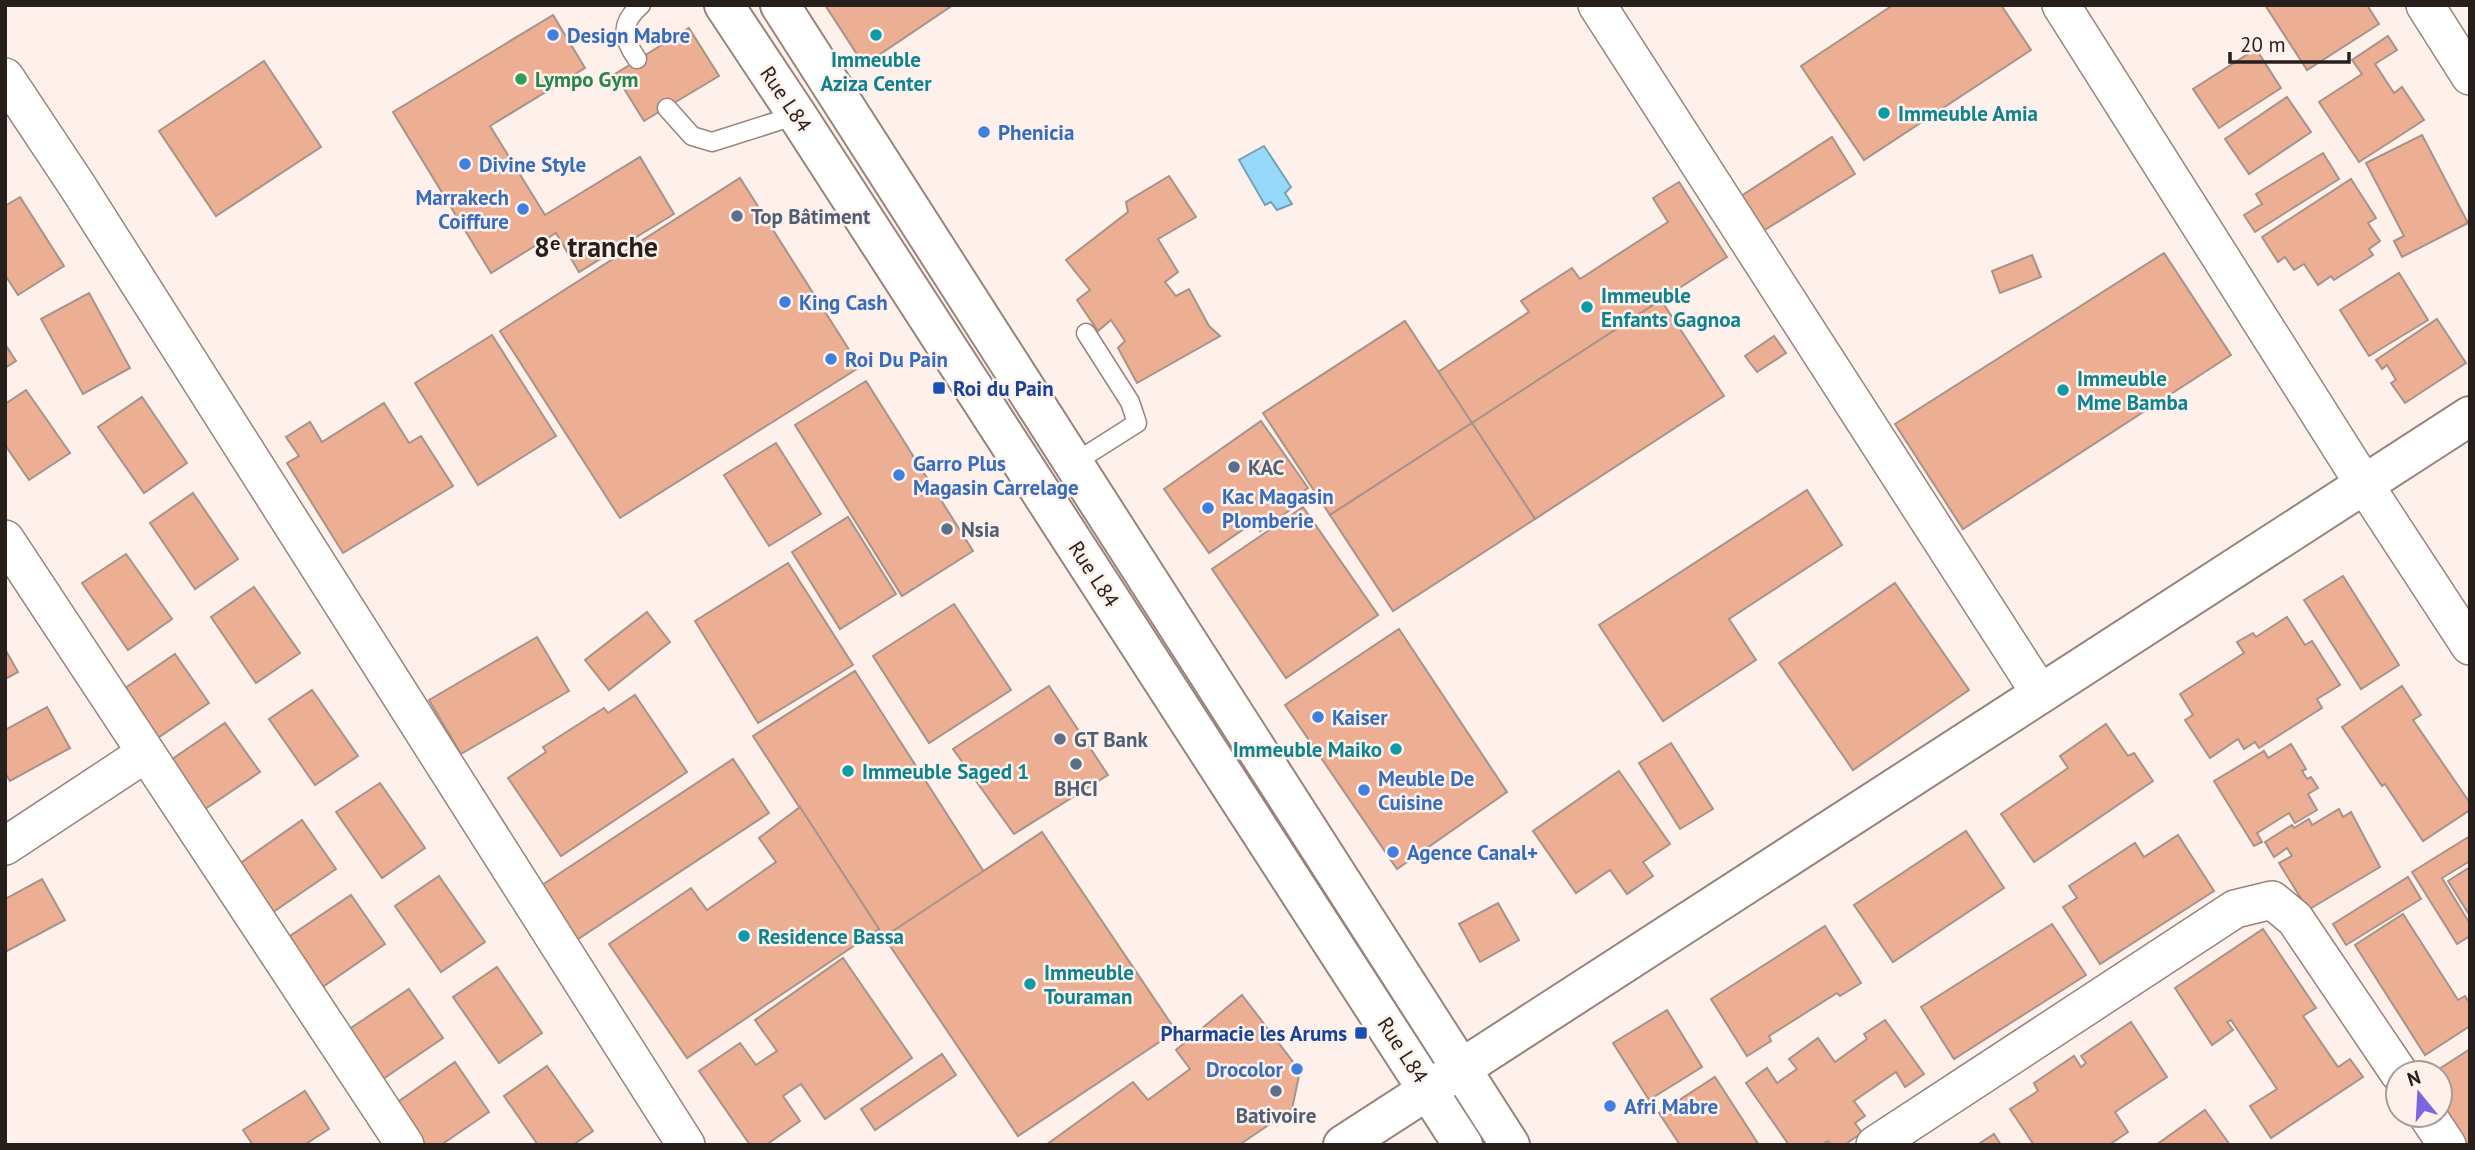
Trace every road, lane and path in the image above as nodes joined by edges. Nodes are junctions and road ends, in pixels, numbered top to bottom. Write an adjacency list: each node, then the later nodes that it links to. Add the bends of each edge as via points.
1 (641, 5): 7 (lane, via 625,29)
2 (724, 5): 11 (street, Rue L84)
3 (780, 5): 14 (street, Rue L84)
4 (1597, 5): 18 (street)
5 (2061, 5): 15 (street)
6 (2425, 5): 8 (street)
7 (636, 60)
8 (2467, 66)
9 (5, 78): 26 (street, via 86,198)
10 (667, 108): 11 (lane, via 692,136 712,142)
11 (797, 115): 23 (street, Rue L84)
12 (1086, 333): 14 (lane, via 1130,402 1138,424)
13 (2470, 416): 15 (street)
14 (1074, 463): 22 (street, Rue L84)
15 (2364, 484): 17 (street); 18 (street)
16 (9, 554): 19 (street)
17 (2470, 646)
18 (2040, 693): 22 (street)
19 (146, 753): 20 (street); 25 (street)
20 (5, 846)
21 (2390, 1059): 30 (street, via 2295,919 2272,900 2235,909)
22 (1460, 1068): 23 (street); 29 (street, Rue L84)
23 (1428, 1089): 27 (street); 28 (street, Rue L84)
24 (2436, 1129): 31 (street)
25 (389, 1139)
26 (686, 1145)
27 (1343, 1145)
28 (1463, 1145)
29 (1510, 1145)
30 (1875, 1145)
31 (2447, 1145)

